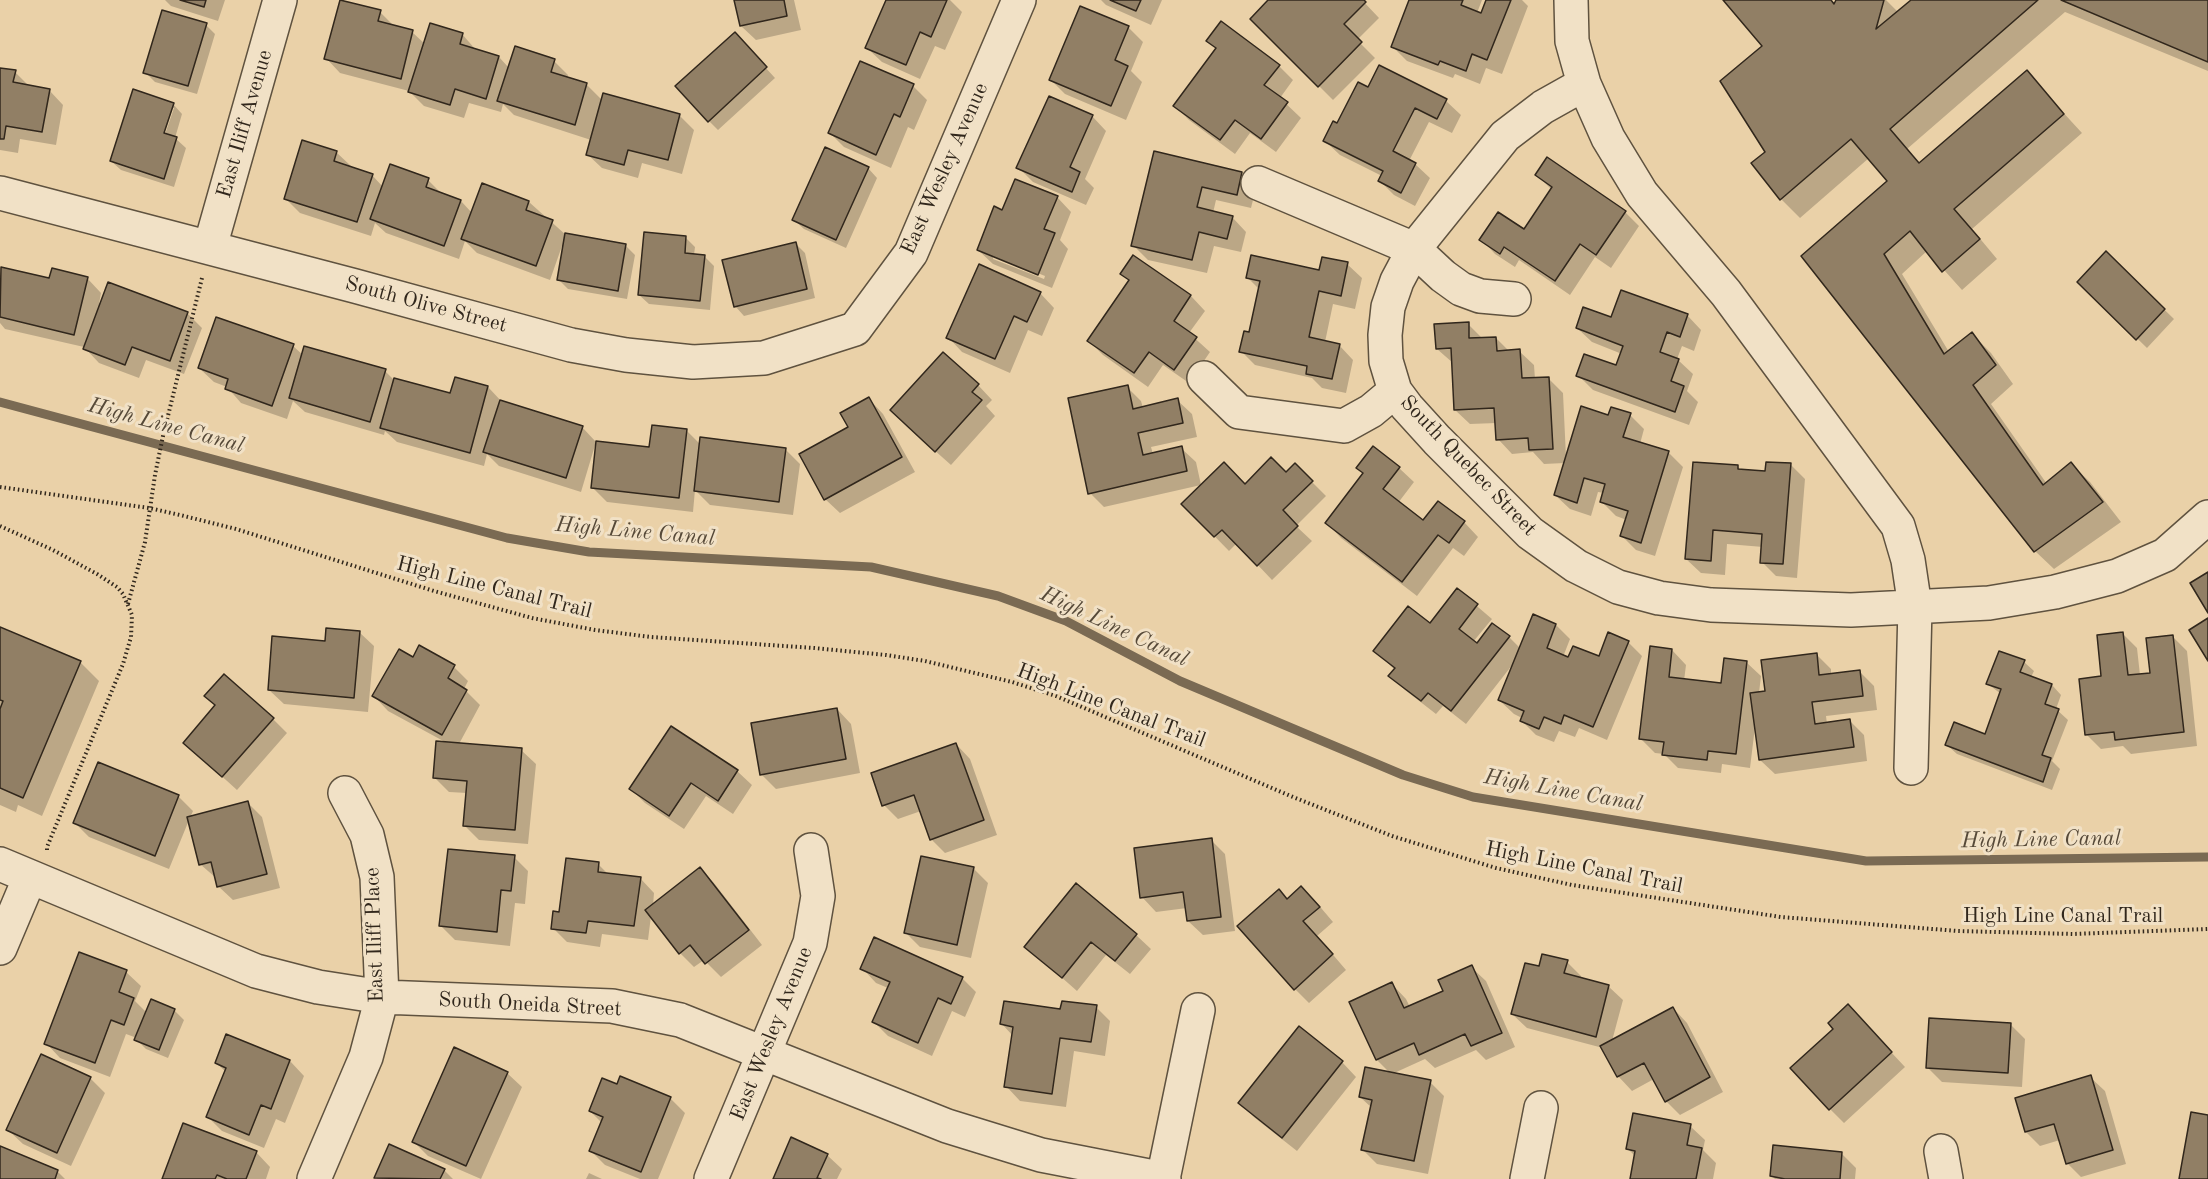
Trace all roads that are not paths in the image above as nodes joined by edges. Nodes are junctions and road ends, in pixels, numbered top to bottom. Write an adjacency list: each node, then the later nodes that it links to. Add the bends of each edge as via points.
1 (280, 0): 7 (street, East Iliff Avenue)
2 (1019, 0): 10 (street, East Wesley Avenue, via 911,253)
3 (1571, 0): 4 (street, via 1572,41)
4 (1584, 84): 8 (street, South Quebec Street, via 1543,107 1505,136); 14 (street, via 1608,138 1642,194 1726,293 1898,526)
5 (1258, 183): 8 (street)
6 (0, 193): 7 (street, South Olive Street)
7 (210, 248): 10 (street, South Olive Street, via 571,345 626,355 693,362 764,358)
8 (1414, 249): 9 (street, via 1461,289 1480,296); 12 (street, South Quebec Street, via 1388,307 1386,361)
9 (1514, 299)
10 (855, 329)
11 (1204, 378): 12 (street, via 1239,412 1344,426)
12 (1395, 391): 14 (street, South Quebec Street, via 1437,440 1530,533 1576,566 1618,587 1659,598 1711,605 1851,610)
13 (2208, 517): 14 (street, South Quebec Street, via 2164,555 2116,576 1989,603)
14 (1915, 607): 15 (street)
15 (1911, 768)
16 (345, 792): 21 (street, East Iliff Place, via 367,835 377,877)
17 (811, 850): 23 (street, East Wesley Avenue, via 818,896 810,943)
18 (0, 864): 19 (street, South Oneida Street)
19 (40, 881): 20 (street); 21 (street, South Oneida Street, via 256,971 318,987)
20 (0, 948)
21 (382, 997): 23 (street, South Oneida Street, via 612,1006 680,1020); 25 (street, East Iliff Place, via 366,1057)
22 (1198, 1010): 27 (street)
23 (765, 1053): 26 (street, East Wesley Avenue); 27 (street, South Oneida Street, via 947,1126 1041,1155)
24 (1541, 1108): 28 (street)
25 (314, 1179)
26 (711, 1179)
27 (1164, 1179)
28 (1527, 1179)

